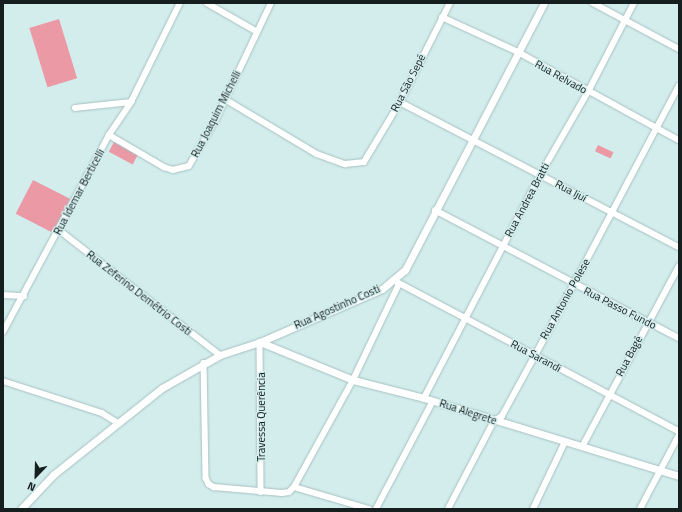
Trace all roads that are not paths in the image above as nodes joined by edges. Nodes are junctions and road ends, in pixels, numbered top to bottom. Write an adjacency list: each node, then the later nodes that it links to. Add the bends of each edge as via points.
1 (180, 3): 16 (street, Rua Idemar Berticelli)
2 (207, 3): 10 (street)
3 (271, 3): 10 (street, Rua Joaquim Michelli)
4 (450, 3): 8 (street, Rua São Sepé)
5 (544, 3): 12 (street, Rua Agostinho Costi)
6 (593, 3): 9 (street)
7 (634, 3): 9 (street, Rua Andrea Bratti)
8 (442, 17): 12 (street, Rua Relvado); 17 (street, Rua São Sepé)
9 (626, 20): 11 (street); 14 (street, Rua Andrea Bratti)
10 (256, 31): 15 (street, Rua Joaquim Michelli)
11 (679, 49)
12 (518, 52): 14 (street, Rua Relvado); 22 (street, Rua Agostinho Costi)
13 (679, 86): 19 (street, Rua Antonio Polese)
14 (588, 92): 19 (street, Rua Relvado); 23 (street, Rua Andrea Bratti)
15 (225, 99): 17 (street, Rua São Sepé, via 317,154 345,164 364,162); 20 (street, Rua Joaquim Michelli, via 189,166 173,170 164,167)
16 (131, 102): 18 (street); 20 (street, Rua Idemar Berticelli)
17 (400, 102): 22 (street, Rua Ijuí)
18 (75, 108)
19 (656, 128): 21 (street, Rua Relvado); 25 (street, Rua Antonio Polese)
20 (109, 135): 26 (street, Rua Idemar Berticelli)
21 (679, 140)
22 (472, 141): 23 (street, Rua Ijuí); 24 (street, Rua Agostinho Costi)
23 (540, 175): 25 (street, Rua Ijuí); 27 (street, Rua Andrea Bratti)
24 (435, 210): 27 (street, Rua Passo Fundo); 30 (street, Rua Agostinho Costi, via 405,270)
25 (612, 212): 28 (street, Rua Ijuí); 31 (street, Rua Antonio Polese)
26 (59, 230): 33 (street, Rua Idemar Berticelli); 39 (street, Rua Zeferino Demétrio Costi)
27 (502, 246): 31 (street, Rua Passo Fundo); 34 (street, Rua Andrea Bratti)
28 (679, 247)
29 (679, 266): 35 (street, Rua Bagé)
30 (396, 282): 34 (street, Rua Sarandi); 38 (street, Rua Agostinho Costi); 42 (street)
31 (574, 284): 35 (street, Rua Passo Fundo); 40 (street, Rua Antonio Polese)
32 (3, 295): 33 (street)
33 (24, 296): 36 (street, Rua Idemar Berticelli)
34 (465, 319): 40 (street, Rua Sarandi); 45 (street, Rua Andrea Bratti)
35 (648, 322): 37 (street, Rua Passo Fundo); 44 (street, Rua Bagé)
36 (3, 332)
37 (679, 338)
38 (260, 342): 39 (street, Rua Agostinho Costi); 42 (street, Rua Alegrete); 56 (street, Travessa Querência)
39 (220, 355): 41 (street, Rua Agostinho Costi)
40 (535, 355): 44 (street, Rua Sarandi); 47 (street, Rua Antonio Polese, via 502,416)
41 (204, 363): 48 (street, Rua Agostinho Costi, via 162,388); 56 (street, via 206,478 214,487)
42 (353, 380): 45 (street, Rua Alegrete); 55 (street)
43 (3, 381): 48 (street, via 102,413)
44 (609, 394): 49 (street, Rua Sarandi); 52 (street, Rua Bagé)
45 (424, 398): 46 (street, Rua Alegrete)
46 (433, 401): 47 (street, Rua Alegrete); 59 (street)
47 (494, 421): 51 (street, Rua Alegrete); 60 (street, Rua Antonio Polese)
48 (118, 423): 57 (street, Rua Agostinho Costi, via 53,475)
49 (679, 431)
50 (679, 435): 53 (street)
51 (565, 442): 52 (street, Rua Alegrete); 61 (street)
52 (582, 447): 53 (street, Rua Alegrete)
53 (661, 470): 54 (street, Rua Alegrete); 62 (street)
54 (679, 476)
55 (294, 487): 56 (street, via 282,493); 58 (street)
56 (261, 492)
57 (21, 509)
58 (369, 509)
59 (376, 509)
60 (448, 509)
61 (533, 509)
62 (640, 509)

